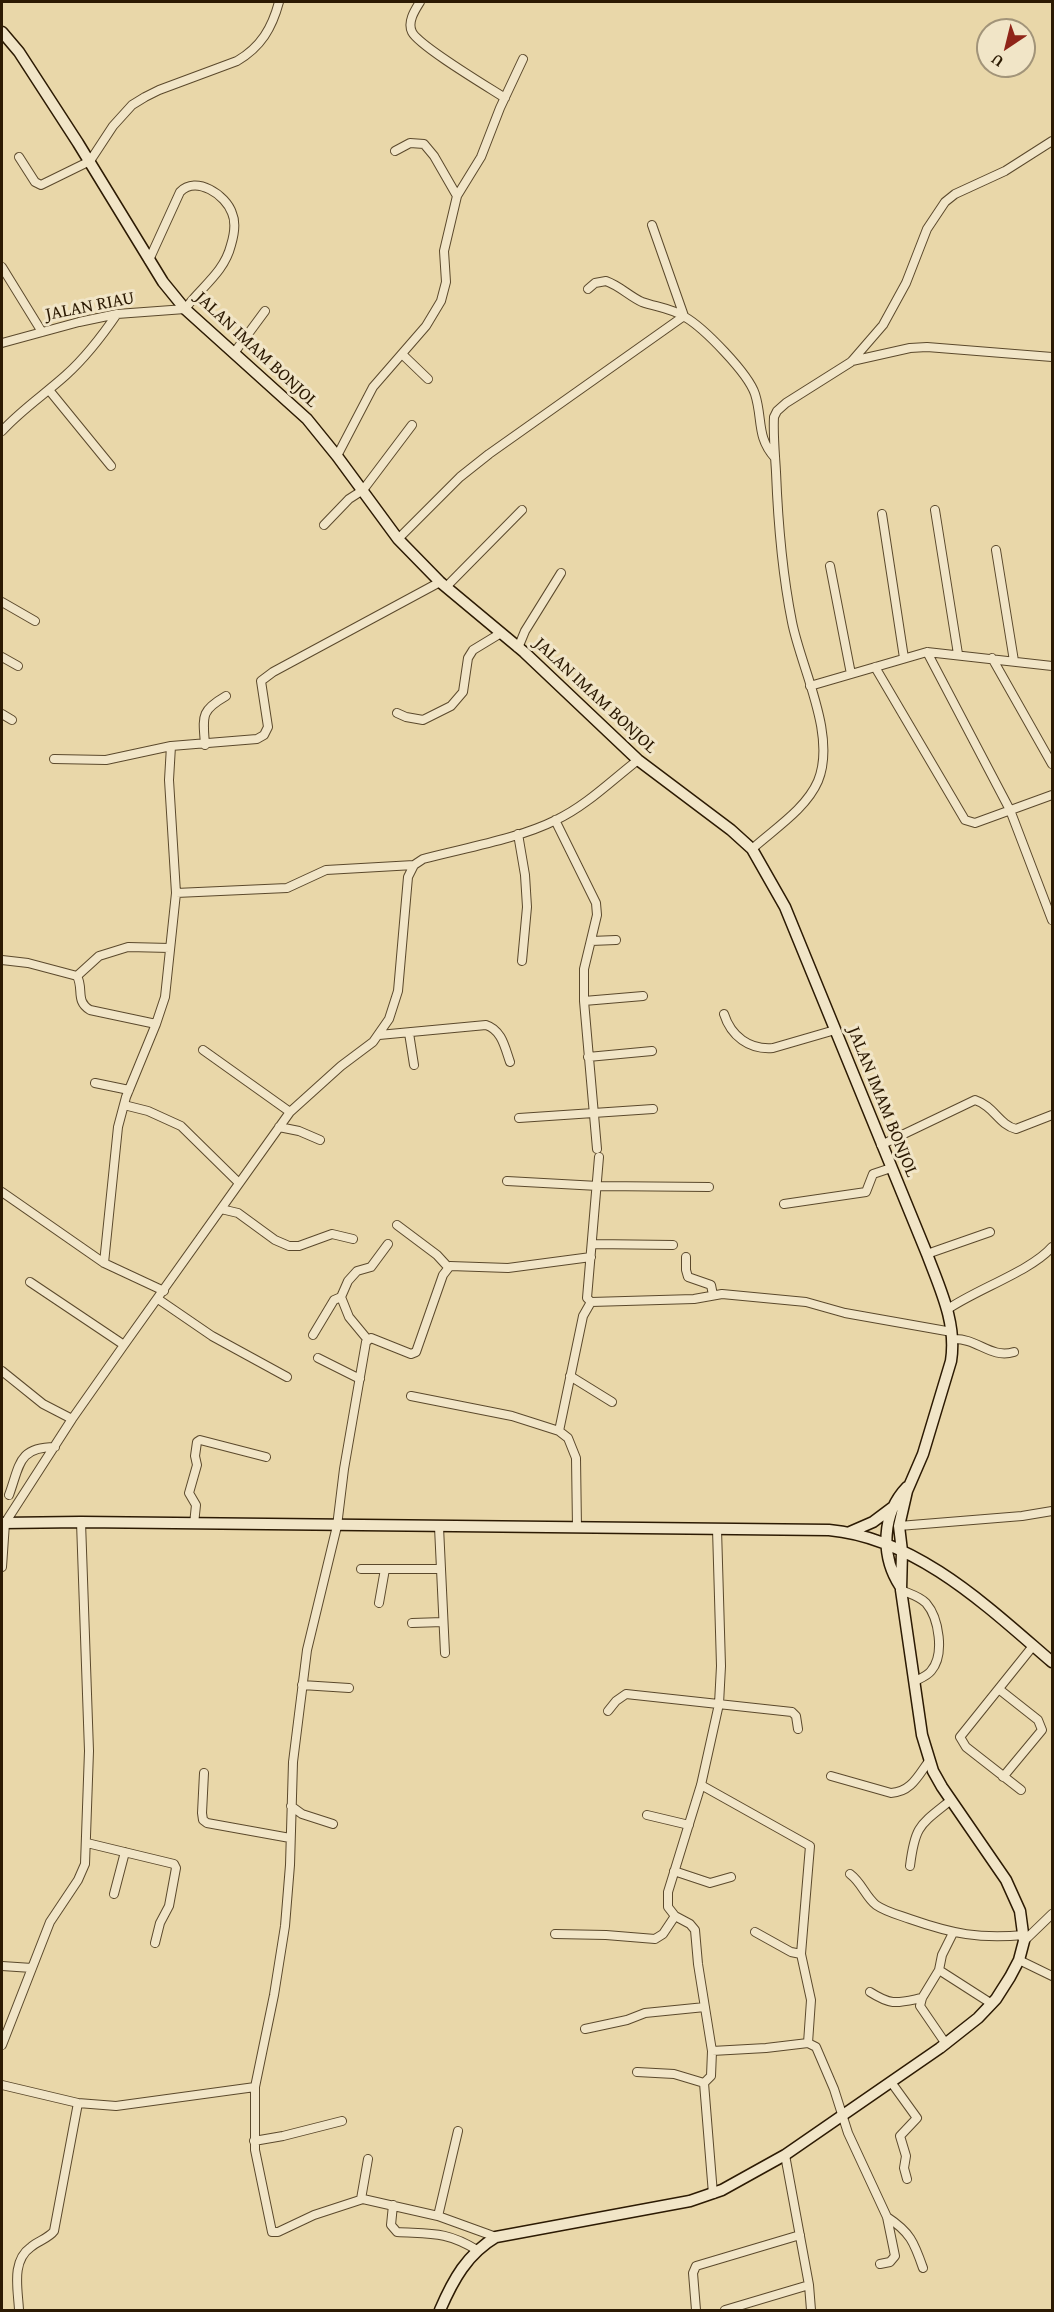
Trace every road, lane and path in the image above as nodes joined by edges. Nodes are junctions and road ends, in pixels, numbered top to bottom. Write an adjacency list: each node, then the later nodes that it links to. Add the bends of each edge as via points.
1 (279, 2): 9 (street, via 268,30 247,55 132,105 112,126)
2 (420, 2): 5 (street, via 410,23 414,34)
3 (2, 32): 9 (main road, JALAN IMAM BONJOL)
4 (523, 59): 5 (street)
5 (505, 98): 10 (street, via 482,157)
6 (1053, 141): 24 (street, via 945,202 927,230 883,325)
7 (395, 151): 10 (street, via 410,143 424,144)
8 (19, 157): 9 (street, via 41,185)
9 (90, 161): 12 (main road, JALAN IMAM BONJOL)
10 (457, 196): 22 (street, via 444,251 445,291 437,309)
11 (652, 225): 18 (street)
12 (149, 260): 15 (main road, JALAN IMAM BONJOL); 15 (street, via 184,188 191,184 208,189 228,205 234,222 226,260)
13 (2, 267): 19 (street)
14 (588, 289): 18 (street, via 606,281 642,302)
15 (185, 309): 17 (street, JALAN RIAU); 21 (main road, JALAN IMAM BONJOL)
16 (265, 311): 21 (street)
17 (117, 314): 19 (street, JALAN RIAU); 26 (street, via 83,358)
18 (684, 316): 30 (street, via 703,331 755,392 760,431 766,448); 37 (street, via 489,454)
19 (42, 332): 20 (street, JALAN RIAU)
20 (2, 343)
21 (234, 353): 29 (main road, JALAN IMAM BONJOL, via 288,399)
22 (403, 355): 25 (street); 29 (street, via 374,387)
23 (1053, 357): 24 (street, via 927,347)
24 (851, 362): 30 (street, via 777,411)
25 (428, 379)
26 (49, 390): 28 (street); 31 (street)
27 (412, 425): 32 (street)
28 (2, 431)
29 (337, 456): 32 (main road, JALAN IMAM BONJOL)
30 (775, 458): 56 (street, via 784,577 792,625)
31 (111, 466)
32 (363, 490): 36 (street, via 348,499); 37 (main road, JALAN IMAM BONJOL)
33 (522, 510): 41 (street)
34 (934, 510): 47 (street)
35 (882, 514): 48 (street)
36 (324, 525)
37 (398, 539): 41 (main road, JALAN IMAM BONJOL)
38 (996, 550): 51 (street)
39 (830, 566): 55 (street)
40 (561, 573): 45 (street)
41 (443, 584): 44 (main road, JALAN IMAM BONJOL); 61 (street, via 261,681 268,727 264,735)
42 (2, 602): 43 (street)
43 (34, 621)
44 (501, 633): 45 (main road, JALAN IMAM BONJOL); 58 (street, via 473,650 468,658 463,692 451,706 423,720)
45 (518, 648): 64 (main road, JALAN IMAM BONJOL)
46 (927, 652): 47 (street); 48 (street); 67 (street)
47 (958, 654): 49 (street)
48 (904, 658): 54 (street)
49 (992, 658): 51 (street); 65 (street)
50 (2, 659): 52 (street)
51 (1014, 661): 53 (street)
52 (18, 666)
53 (1053, 666)
54 (874, 667): 55 (street); 67 (street, via 965,820 975,823)
55 (852, 674): 56 (street)
56 (810, 686): 70 (street, via 823,734 824,761 818,782 796,811)
57 (226, 696): 61 (street, via 204,714)
58 (397, 713)
59 (2, 714): 60 (street)
60 (12, 720)
61 (205, 745): 62 (street)
62 (171, 746): 63 (street, via 106,760); 72 (street, via 169,780)
63 (54, 759)
64 (638, 760): 68 (street); 70 (main road, JALAN IMAM BONJOL)
65 (1053, 764)
66 (1053, 795): 67 (street)
67 (1010, 810): 73 (street)
68 (555, 820): 69 (street); 75 (street, via 596,903)
69 (518, 834): 71 (street); 78 (street, via 527,907)
70 (752, 849): 84 (main road, JALAN IMAM BONJOL, via 785,907)
71 (414, 865): 72 (street, via 326,870 287,888); 86 (street, via 408,877 396,1003)
72 (176, 893): 76 (street)
73 (1053, 921)
74 (616, 940): 75 (street)
75 (591, 941): 81 (street, via 584,969)
76 (170, 948): 79 (street, via 128,947 99,956); 83 (street, via 165,997)
77 (2, 960): 79 (street)
78 (522, 961)
79 (77, 976): 83 (street, via 83,1006)
80 (643, 996): 81 (street)
81 (584, 1001): 89 (street)
82 (724, 1014): 84 (street, via 731,1031 754,1048 773,1048)
83 (156, 1024): 93 (street)
84 (835, 1030): 102 (main road, JALAN IMAM BONJOL)
85 (409, 1033): 86 (street); 90 (street, via 490,1026 501,1038); 91 (street)
86 (379, 1035): 96 (street)
87 (203, 1050): 96 (street)
88 (652, 1051): 89 (street)
89 (588, 1057): 97 (street)
90 (510, 1062)
91 (414, 1065)
92 (95, 1083): 93 (street)
93 (129, 1090): 94 (street)
94 (124, 1105): 105 (street, via 181,1126); 121 (street, via 113,1164)
95 (653, 1109): 97 (street)
96 (290, 1112): 100 (street)
97 (593, 1112): 99 (street); 106 (street)
98 (1053, 1115): 102 (street, via 1016,1130 991,1107 975,1100)
99 (519, 1118)
100 (279, 1126): 101 (street); 105 (street)
101 (320, 1140)
102 (881, 1145): 103 (main road, JALAN IMAM BONJOL)
103 (891, 1168): 109 (street, via 873,1174 866,1192); 118 (main road, JALAN IMAM BONJOL)
104 (507, 1181): 106 (street)
105 (239, 1184): 110 (street)
106 (598, 1186): 107 (street); 115 (street)
107 (709, 1187)
108 (2, 1192): 121 (street)
109 (784, 1204)
110 (221, 1209): 113 (street, via 238,1213 274,1240 289,1246 332,1234); 124 (street)
111 (397, 1225): 122 (street)
112 (990, 1232): 118 (street)
113 (353, 1239)
114 (388, 1244): 126 (street, via 371,1267 357,1271 348,1281)
115 (593, 1244): 116 (street); 119 (street)
116 (673, 1245)
117 (1053, 1247): 129 (street, via 1036,1261)
118 (927, 1254): 129 (main road, JALAN IMAM BONJOL)
119 (591, 1257): 122 (street, via 508,1268); 128 (street, via 587,1298)
120 (686, 1257): 125 (street, via 688,1276 711,1285)
121 (104, 1263): 124 (street)
122 (448, 1268): 132 (street, via 416,1352 411,1354)
123 (30, 1282): 133 (street)
124 (164, 1291): 127 (street)
125 (713, 1295): 128 (street); 131 (street, via 806,1302)
126 (341, 1297): 130 (street, via 334,1300); 132 (street, via 349,1317)
127 (158, 1299): 133 (street); 138 (street, via 212,1336)
128 (591, 1302): 137 (street, via 583,1313)
129 (948, 1309): 131 (main road, JALAN IMAM BONJOL)
130 (313, 1335)
131 (952, 1336): 134 (street, via 998,1353); 146 (main road, JALAN IMAM BONJOL, via 951,1361)
132 (368, 1340): 139 (street)
133 (124, 1345): 142 (street)
134 (1014, 1352)
135 (318, 1358): 139 (street)
136 (2, 1371): 142 (street, via 43,1404)
137 (570, 1376): 141 (street); 143 (street)
138 (288, 1377)
139 (360, 1379): 153 (street)
140 (411, 1396): 143 (street, via 512,1416)
141 (612, 1402)
142 (72, 1419): 144 (street)
143 (559, 1431): 156 (street, via 575,1451)
144 (55, 1447): 147 (street, via 37,1447 28,1452); 151 (street)
145 (266, 1457): 152 (street, via 196,1442 197,1465 189,1493 196,1505)
146 (912, 1481): 148 (main road, JALAN IMAM BONJOL); 154 (main road, JALAN IMAM BONJOL)
147 (9, 1495)
148 (893, 1507): 158 (main road); 159 (main road, JALAN IMAM BONJOL)
149 (1053, 1511): 154 (street)
150 (81, 1522): 151 (main road); 152 (main road); 191 (street, via 89,1751)
151 (3, 1523): 161 (street)
152 (194, 1524): 153 (main road)
153 (337, 1526): 155 (main road); 173 (street, via 314,1614)
154 (899, 1526): 160 (main road, JALAN IMAM BONJOL)
155 (439, 1527): 156 (main road); 164 (street)
156 (577, 1528): 157 (main road)
157 (717, 1529): 158 (main road); 176 (street)
158 (850, 1532): 159 (main road)
159 (886, 1544): 160 (main road); 165 (main road)
160 (902, 1551): 165 (main road, JALAN IMAM BONJOL); 169 (main road, via 953,1582)
161 (2, 1567)
162 (361, 1569): 163 (street)
163 (385, 1569): 164 (street); 166 (street)
164 (440, 1569): 167 (street)
165 (900, 1588): 172 (main road); 172 (street, via 925,1602 935,1618 938,1635 935,1665 930,1673)
166 (379, 1603)
167 (443, 1622): 168 (street); 170 (street)
168 (412, 1623)
169 (1033, 1646): 171 (main road); 175 (street)
170 (445, 1653)
171 (1053, 1662)
172 (915, 1680): 179 (main road)
173 (302, 1685): 174 (street); 186 (street)
174 (349, 1688)
175 (1000, 1690): 182 (street, via 1038,1720 1042,1730); 182 (street, via 960,1737 966,1747)
176 (719, 1704): 177 (street, via 626,1694); 178 (street, via 792,1712); 183 (street)
177 (608, 1711)
178 (798, 1729)
179 (929, 1761): 181 (street, via 912,1785 899,1792); 185 (main road)
180 (204, 1773): 190 (street, via 203,1820)
181 (831, 1776)
182 (1003, 1777): 184 (street)
183 (701, 1785): 189 (street); 205 (street, via 810,1846)
184 (1021, 1790)
185 (951, 1800): 193 (street, via 916,1832); 203 (main road, via 1006,1880 1020,1911)
186 (291, 1806): 188 (street, via 302,1814); 190 (street)
187 (647, 1815): 189 (street)
188 (333, 1824)
189 (688, 1825): 194 (street)
190 (290, 1838): 224 (street, via 285,1926)
191 (87, 1843): 192 (street); 208 (street, via 85,1864 78,1880 50,1922)
192 (125, 1852): 197 (street); 204 (street, via 174,1864 176,1868 169,1906)
193 (910, 1866)
194 (674, 1871): 196 (street, via 710,1883); 199 (street, via 667,1898 669,1911)
195 (850, 1874): 201 (street, via 879,1907)
196 (731, 1877)
197 (114, 1894)
198 (1053, 1914): 203 (street)
199 (675, 1916): 202 (street, via 655,1939); 214 (street, via 695,1930)
200 (755, 1932): 205 (street)
201 (952, 1933): 203 (street); 209 (street)
202 (555, 1934)
203 (1024, 1938): 206 (main road)
204 (155, 1943)
205 (801, 1954): 216 (street, via 811,2000)
206 (1019, 1960): 210 (street); 213 (main road)
207 (2, 1965): 208 (street)
208 (32, 1968): 218 (street)
209 (939, 1970): 212 (street); 213 (street)
210 (1053, 1976)
211 (870, 1992): 212 (street, via 890,2003)
212 (922, 1998): 217 (street, via 921,2010)
213 (992, 2004): 217 (main road)
214 (705, 2007): 215 (street, via 645,2013); 219 (street)
215 (585, 2029)
216 (808, 2043): 219 (street); 226 (street, via 816,2047)
217 (946, 2044): 221 (main road)
218 (2, 2045)
219 (712, 2051): 222 (street, via 711,2076)
220 (637, 2072): 222 (street, via 674,2074)
221 (891, 2082): 226 (main road); 232 (street, via 917,2118 900,2136)
222 (704, 2083): 233 (street)
223 (2, 2085): 225 (street)
224 (255, 2087): 225 (street, via 116,2106); 229 (street)
225 (78, 2103): 244 (street, via 54,2231 20,2258)
226 (843, 2115): 230 (main road); 237 (street)
227 (342, 2121): 229 (street)
228 (458, 2131): 236 (street)
229 (254, 2140): 234 (street, via 272,2232)
230 (785, 2155): 233 (main road); 238 (street)
231 (369, 2159): 234 (street)
232 (907, 2179)
233 (714, 2194): 239 (main road)
234 (361, 2199): 235 (street)
235 (393, 2205): 236 (street); 240 (street, via 391,2225 397,2232 442,2234)
236 (438, 2216): 239 (street)
237 (887, 2217): 241 (street, via 895,2256); 242 (street, via 910,2236)
238 (800, 2235): 243 (street); 246 (street, via 696,2266)
239 (496, 2237): 240 (main road)
240 (477, 2250): 245 (main road, via 455,2278)
241 (880, 2264)
242 (923, 2268)
243 (809, 2285): 247 (street); 248 (street)
244 (19, 2310)
245 (440, 2310)
246 (696, 2310)
247 (725, 2310)
248 (811, 2310)

